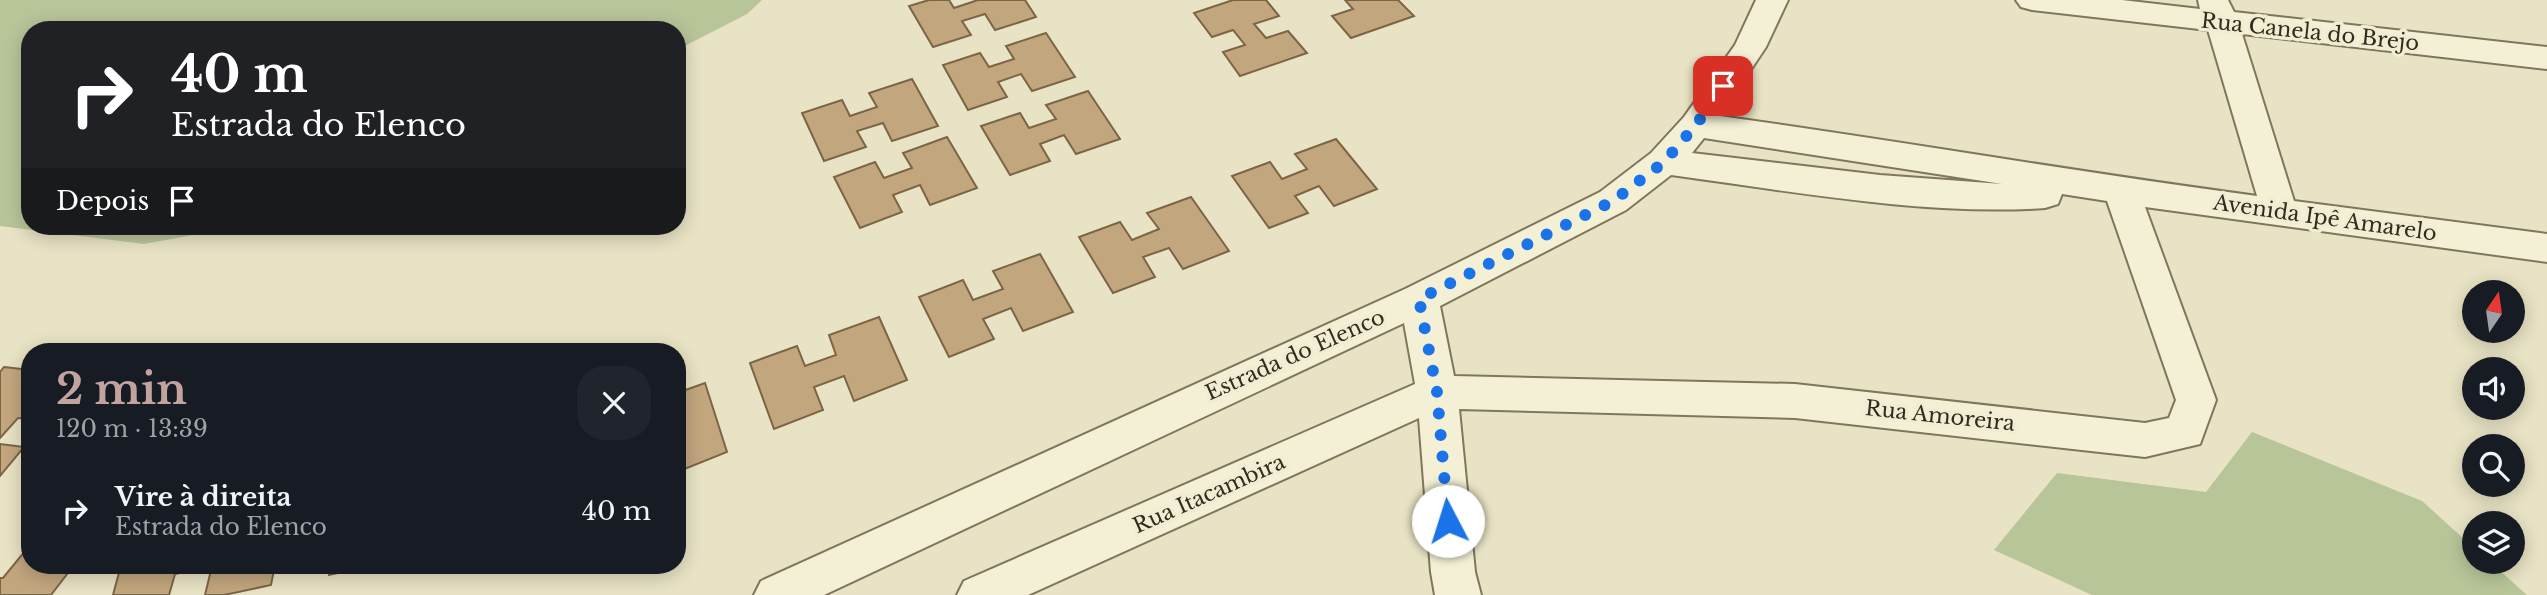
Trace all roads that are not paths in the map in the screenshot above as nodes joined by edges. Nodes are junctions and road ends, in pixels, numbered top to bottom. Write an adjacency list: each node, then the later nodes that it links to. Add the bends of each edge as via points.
1 (1772, 0): 5 (street, Estrada do Elenco, via 1750,47)
2 (2032, 0): 3 (street, Rua Canela do Brejo)
3 (2217, 11): 4 (street, Rua Canela do Brejo); 8 (street)
4 (2547, 58)
5 (1696, 125): 6 (street, Estrada do Elenco); 7 (street, Avenida Ipê Amarelo)
6 (1664, 162): 7 (street, Avenida Ipê Amarelo, via 1962,196 2014,198); 10 (street, Estrada do Elenco, via 1613,201)
7 (2112, 189): 8 (street, Avenida Ipê Amarelo); 11 (street, Rua Amoreira, via 2196,400 2185,432 2145,440 1795,401)
8 (2280, 213): 9 (street, Avenida Ipê Amarelo)
9 (2547, 248)
10 (1419, 299): 11 (street); 12 (street, Estrada do Elenco)
11 (1437, 392): 13 (street, Rua Itacambira); 14 (street)
12 (777, 595)
13 (980, 595)
14 (1458, 595)

